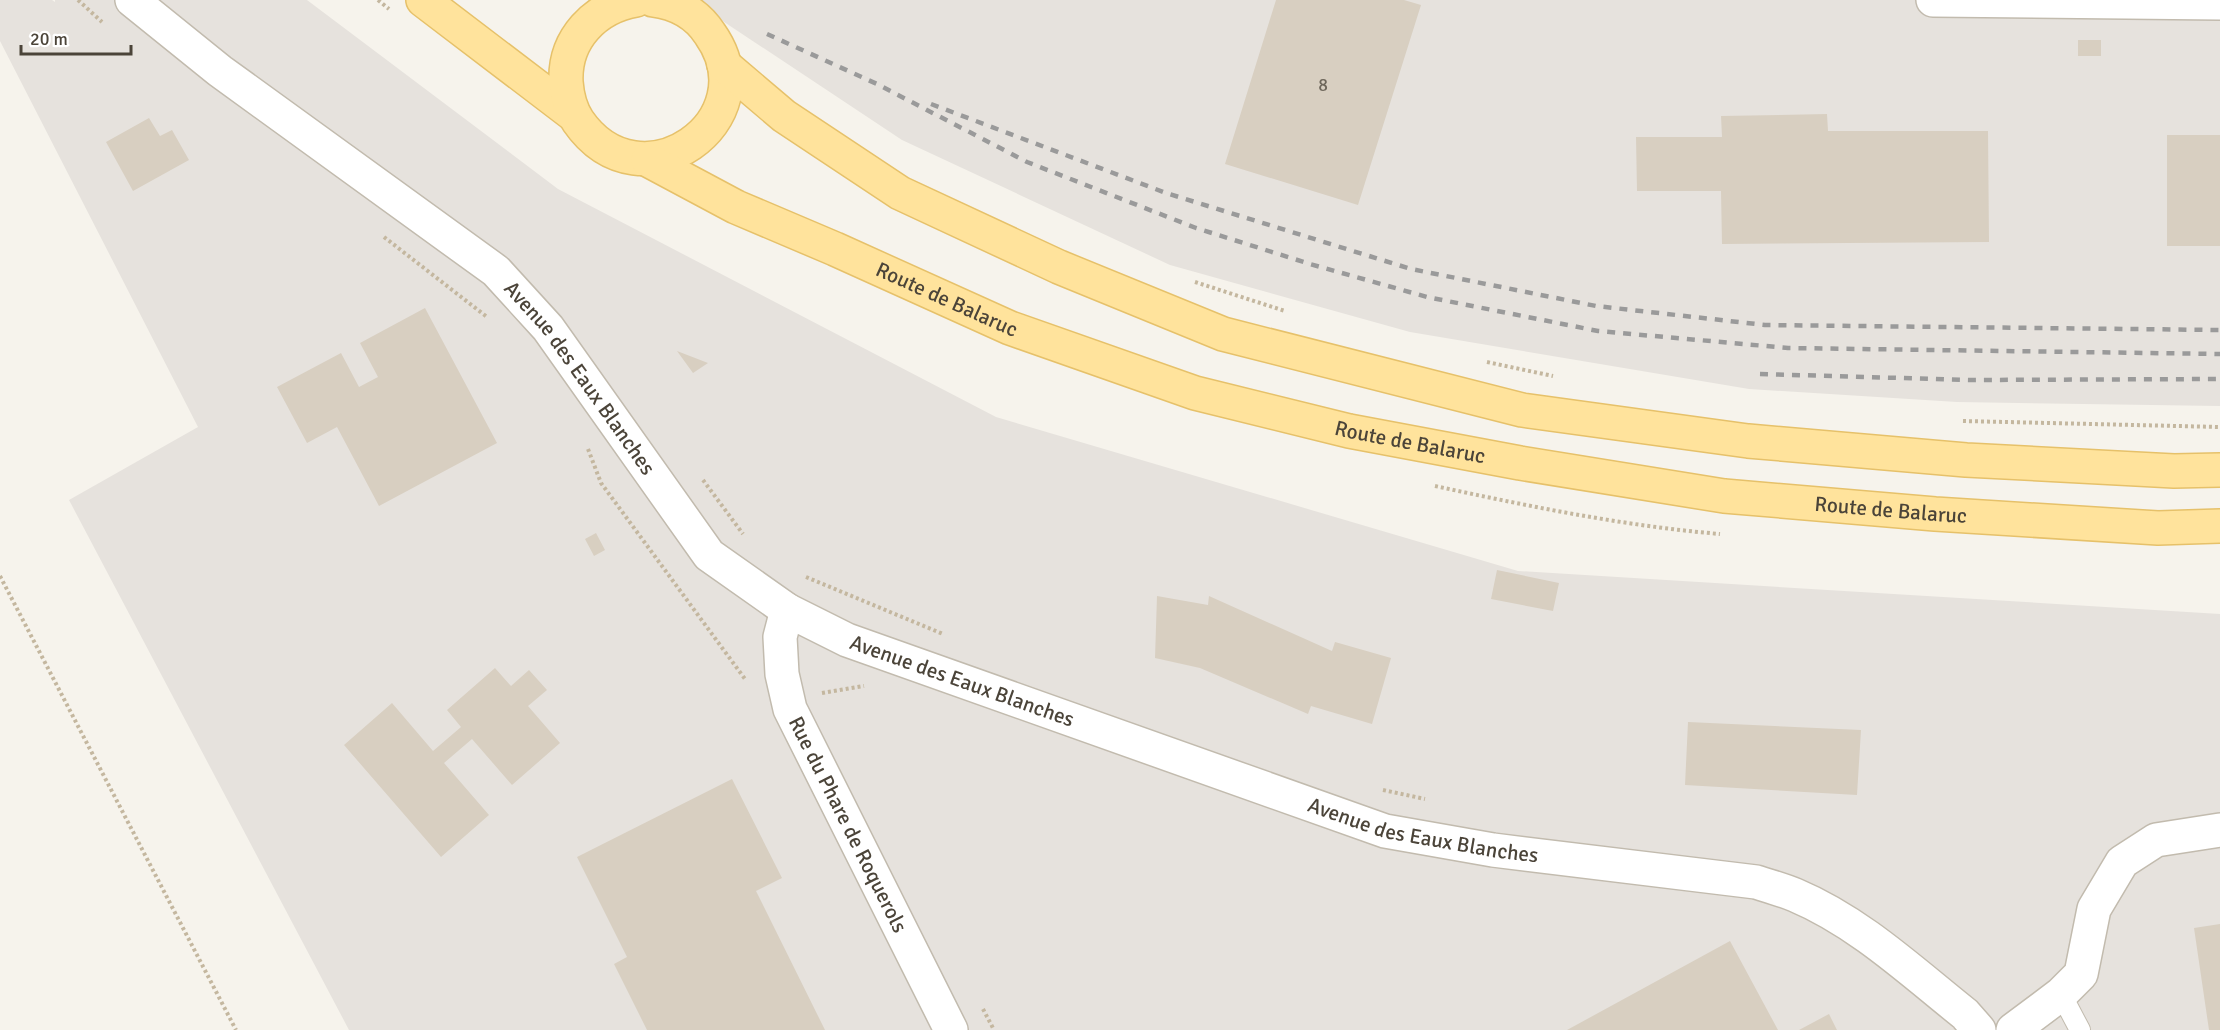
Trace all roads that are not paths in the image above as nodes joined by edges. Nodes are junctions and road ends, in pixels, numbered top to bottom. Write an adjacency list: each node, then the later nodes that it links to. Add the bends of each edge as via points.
1 (132, 0): 13 (street, Avenue des Eaux Blanches, via 220,72 496,271 548,328 709,555)
2 (423, 0): 9 (main road)
3 (636, 0): 9 (main road, via 600,13 583,28 571,48 566,70 567,93)
4 (1933, 0): 5 (street)
5 (2170, 1): 7 (street)
6 (670, 2): 8 (main road, via 704,24 717,43)
7 (2220, 3)
8 (724, 65): 10 (main road, via 725,88 720,110 708,130 670,156); 11 (main road, via 784,116 900,193 1059,267 1223,334 1522,410 1556,415 1748,441 1966,460)
9 (574, 115): 10 (main road, via 586,134 604,148)
10 (648, 160): 12 (main road, Route de Balaruc, via 736,207 1010,328 1195,393 1349,431 1724,496 2158,528)
11 (2220, 470)
12 (2220, 526)
13 (787, 610): 16 (street, Rue du Phare de Roquerols, via 780,637 782,674 790,709); 17 (street, Avenue des Eaux Blanches, via 847,640 1386,831 1494,850 1756,882 1795,895 1863,933 1965,1014)
14 (2220, 830): 15 (street, via 2156,840 2122,862 2094,909 2081,974)
15 (2061, 994): 18 (street); 19 (lane)
16 (951, 1030)
17 (1979, 1030)
18 (2013, 1030)
19 (2080, 1030)

